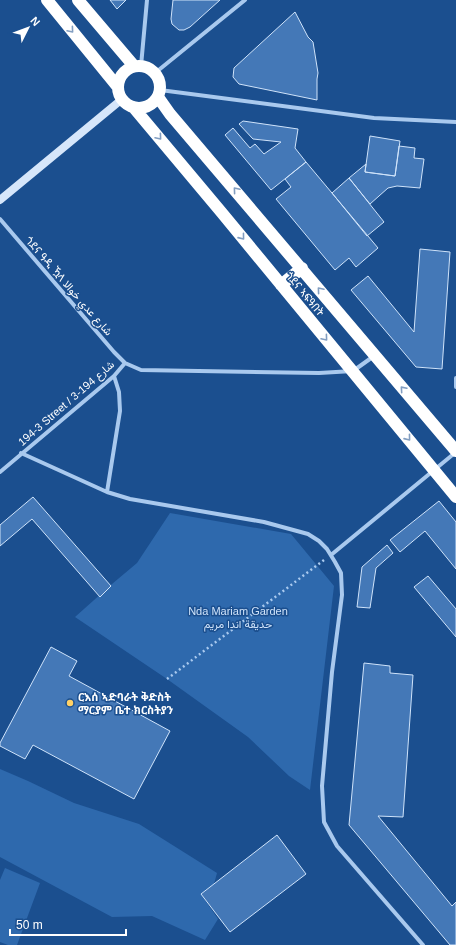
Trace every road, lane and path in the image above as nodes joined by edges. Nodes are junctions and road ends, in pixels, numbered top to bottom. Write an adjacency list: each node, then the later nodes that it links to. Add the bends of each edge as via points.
1 (47, 0): 7 (highway, one-way to 7)
2 (78, 0): 5 (highway)
3 (147, 0): 5 (street)
4 (245, 0): 6 (street)
5 (138, 66): 6 (highway); 7 (highway, via 123,72)
6 (155, 73): 8 (highway, via 160,84)
7 (117, 86): 9 (highway)
8 (159, 94): 10 (highway, via 148,106); 11 (street, via 374,118); 14 (highway, ጎደና ኣፍዓበት, one-way to 8, via 170,114)
9 (122, 100): 10 (highway); 12 (street)
10 (134, 108): 15 (highway, ጎደና ኣፍዓበት, one-way to 15)
11 (456, 122)
12 (0, 200)
13 (0, 219): 17 (street, ጎደና ዓዲ ዃላ شارع عدي خوالا)
14 (302, 268): 15 (highway); 16 (highway, ጎደና ኣፍዓበት, one-way to 14)
15 (281, 285): 18 (highway, ጎደና ኣፍዓበት, one-way to 18)
16 (374, 356): 18 (street); 22 (highway, ጎደና ኣፍዓበት, one-way to 16)
17 (125, 363): 18 (street, via 141,370 319,373); 19 (street, 194-3 Street / شارع 194-3)
18 (352, 371): 25 (highway, ጎደና ኣፍዓበት, one-way to 25)
19 (114, 376): 23 (street, 194-3 Street / شارع 194-3); 26 (street, via 119,392 120,411)
20 (456, 378): 21 (street)
21 (456, 387)
22 (456, 452): 25 (street)
23 (21, 454): 24 (street, 194-3 Street / شارع 194-3); 26 (street)
24 (1, 469)
25 (435, 471): 27 (highway, ጎደና ኣፍዓበት); 28 (street)
26 (107, 492): 28 (street, via 130,499 264,522 308,534 319,541)
27 (456, 497)
28 (331, 555): 29 (path); 30 (street, via 340,573 342,595 322,786 324,822 337,846)
29 (167, 679)
30 (423, 945)

